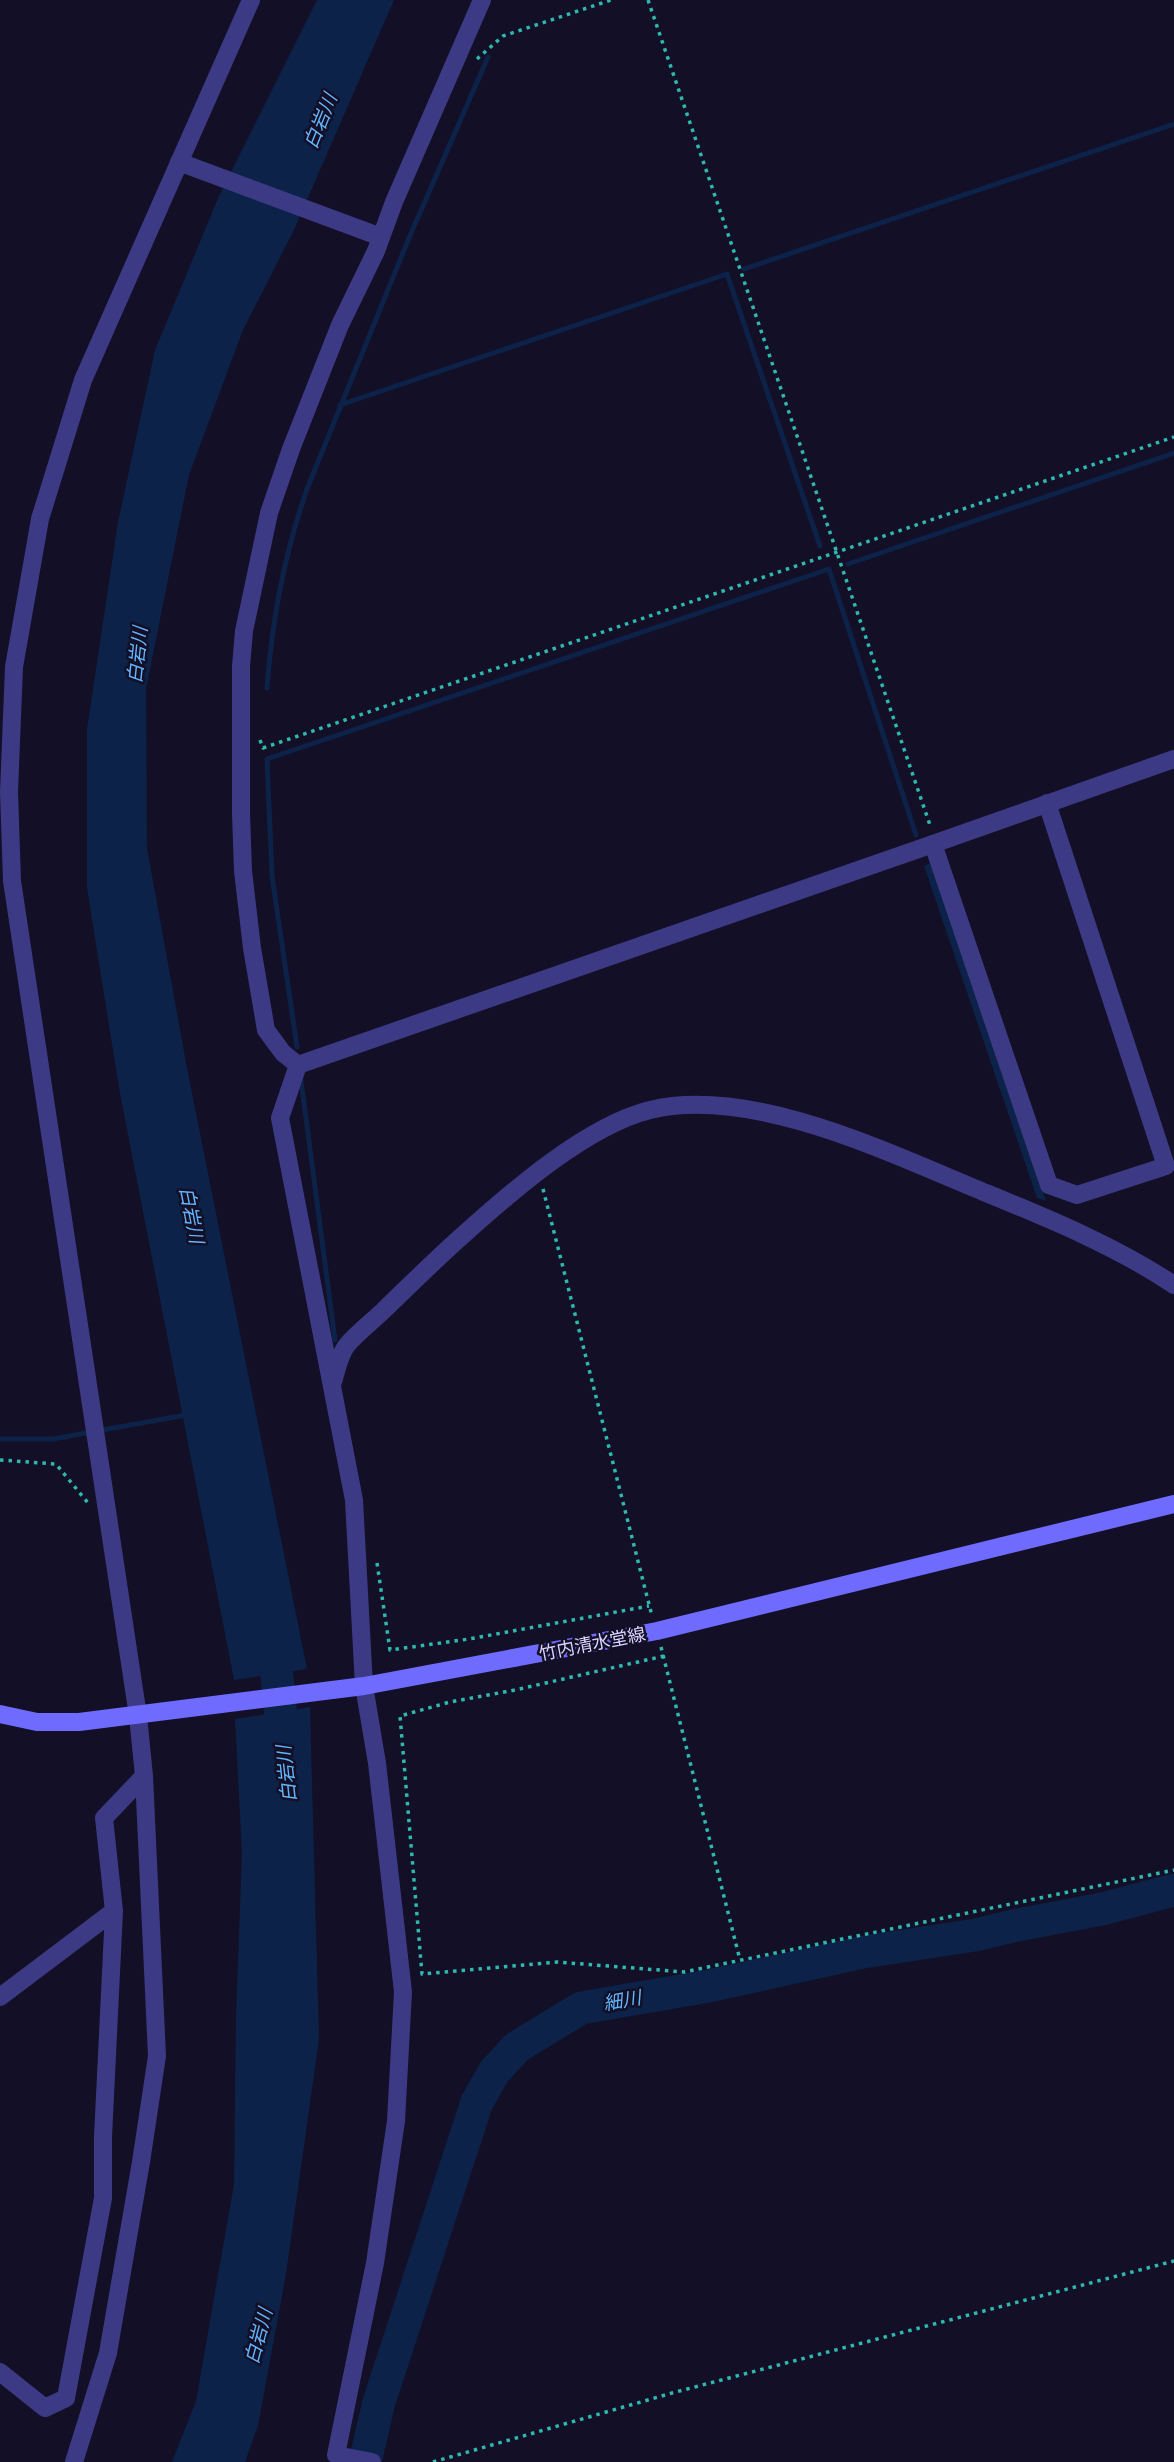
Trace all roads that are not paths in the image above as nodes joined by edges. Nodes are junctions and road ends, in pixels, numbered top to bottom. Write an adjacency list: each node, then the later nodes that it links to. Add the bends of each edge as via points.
1 (251, 0): 3 (street)
2 (482, 0): 4 (street)
3 (179, 162): 4 (street); 14 (street, via 83,380 40,519 14,667 9,792 12,881)
4 (381, 237): 8 (street, via 340,325 273,500 244,631 240,813 252,948 266,1030)
5 (1174, 759): 6 (street)
6 (1047, 803): 7 (street); 7 (street, via 1166,1166 1077,1195 1049,1185)
7 (933, 844): 8 (street)
8 (298, 1065): 10 (street, via 280,1118)
9 (1174, 1285): 10 (street, via 1109,1247 1040,1215 808,1123 689,1104 649,1111 583,1140 496,1205 346,1347)
10 (332, 1385): 12 (street, via 354,1500)
11 (1174, 1504): 12 (main road, 竹内清水堂線, via 657,1631)
12 (364, 1686): 14 (main road, 竹内清水堂線); 20 (street, via 404,1992 396,2121 381,2225 336,2455)
13 (0, 1714): 14 (main road, 竹内清水堂線, via 37,1722)
14 (138, 1716): 15 (street)
15 (144, 1776): 16 (street, via 104,1818); 19 (street, via 157,2056 108,2353)
16 (114, 1911): 17 (street); 18 (street, via 103,2198 66,2398 45,2408)
17 (0, 1997)
18 (0, 2372)
19 (74, 2462)
20 (372, 2462)

